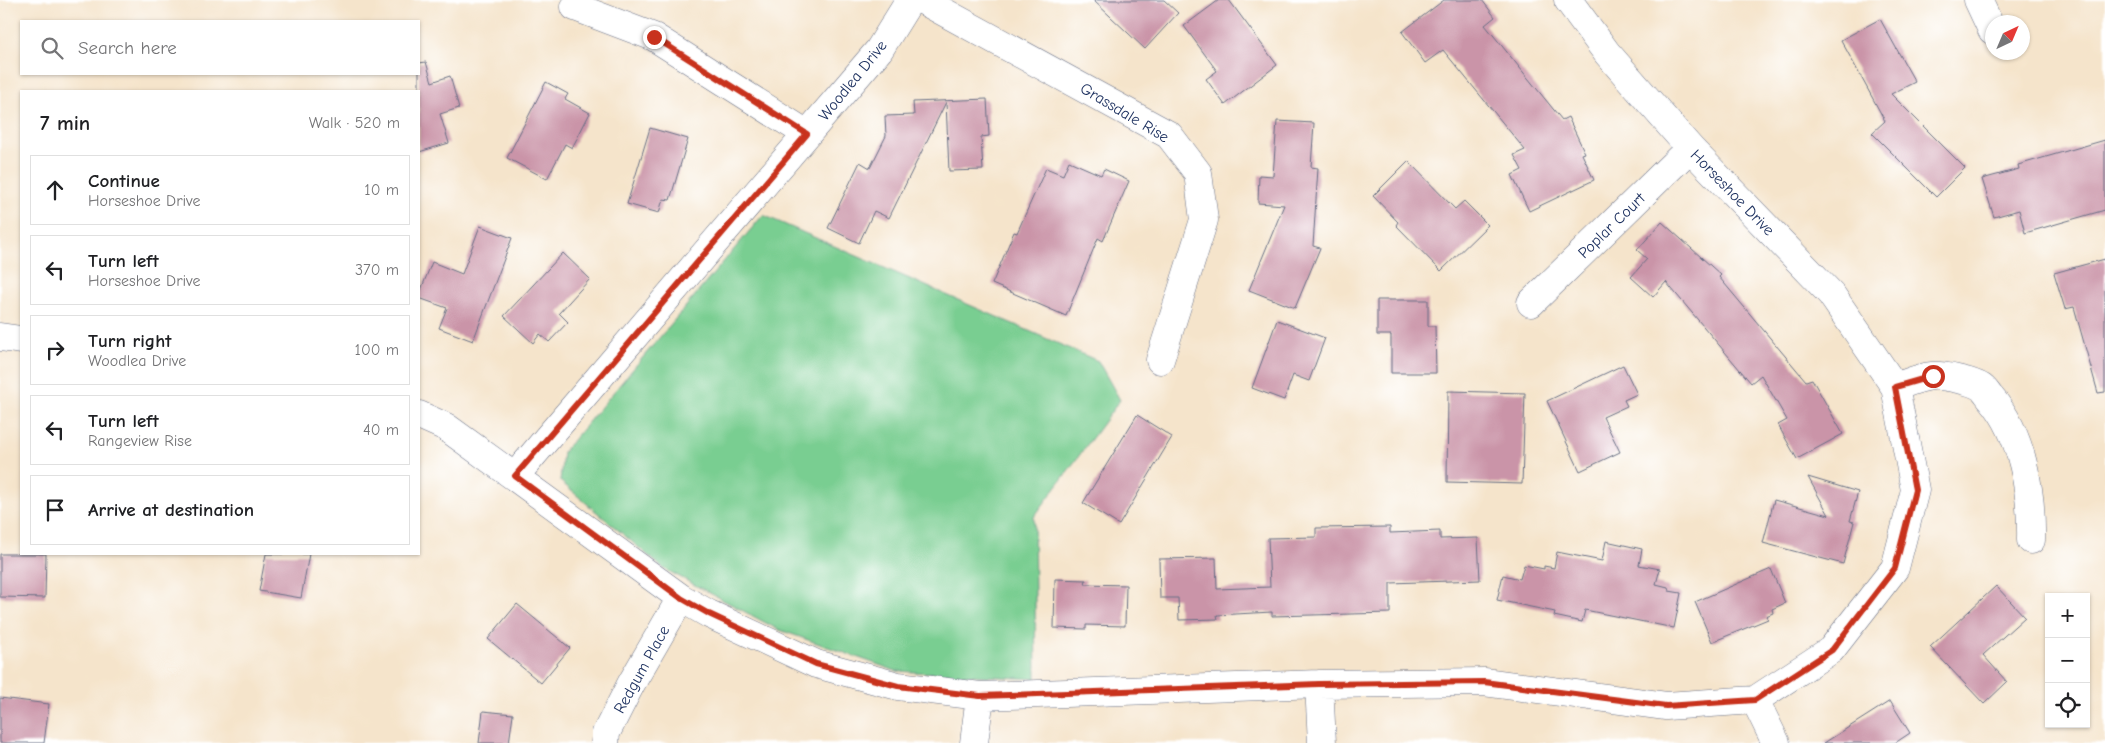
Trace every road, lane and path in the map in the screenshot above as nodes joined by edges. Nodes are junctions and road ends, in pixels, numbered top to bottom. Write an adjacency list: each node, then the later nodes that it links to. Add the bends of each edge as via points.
1 (910, 0): 7 (street, Woodlea Drive, via 879,50)
2 (922, 0): 12 (street, Grassdale Rise, via 1169,134 1198,173 1204,220)
3 (1568, 0): 8 (street, Horseshoe Drive, via 1607,53)
4 (1978, 0): 6 (street)
5 (575, 7): 7 (street, via 654,37)
6 (1985, 15)
7 (807, 134): 15 (street, Woodlea Drive)
8 (1690, 148): 9 (street, Poplar Court); 13 (street, Horseshoe Drive, via 1831,294)
9 (1531, 303)
10 (0, 337): 11 (street)
11 (20, 340)
12 (1160, 360)
13 (1895, 387): 16 (street, via 1933,376 1981,387 1997,405 2014,436 2032,512); 20 (street, Horseshoe Drive, via 1915,490 1895,568 1832,650)
14 (420, 415): 15 (street, Horseshoe Drive, via 446,427)
15 (515, 476): 17 (street, Horseshoe Drive)
16 (2031, 540)
17 (681, 598): 19 (street, Horseshoe Drive, via 816,664 898,686); 21 (street, Redgum Place, via 618,709 606,733)
18 (1319, 684): 19 (street, Horseshoe Drive); 20 (street, Horseshoe Drive, via 1484,682 1666,706); 23 (street)
19 (980, 696): 22 (street)
20 (1755, 700): 24 (street)
21 (605, 743)
22 (974, 743)
23 (1322, 743)
24 (1776, 743)

